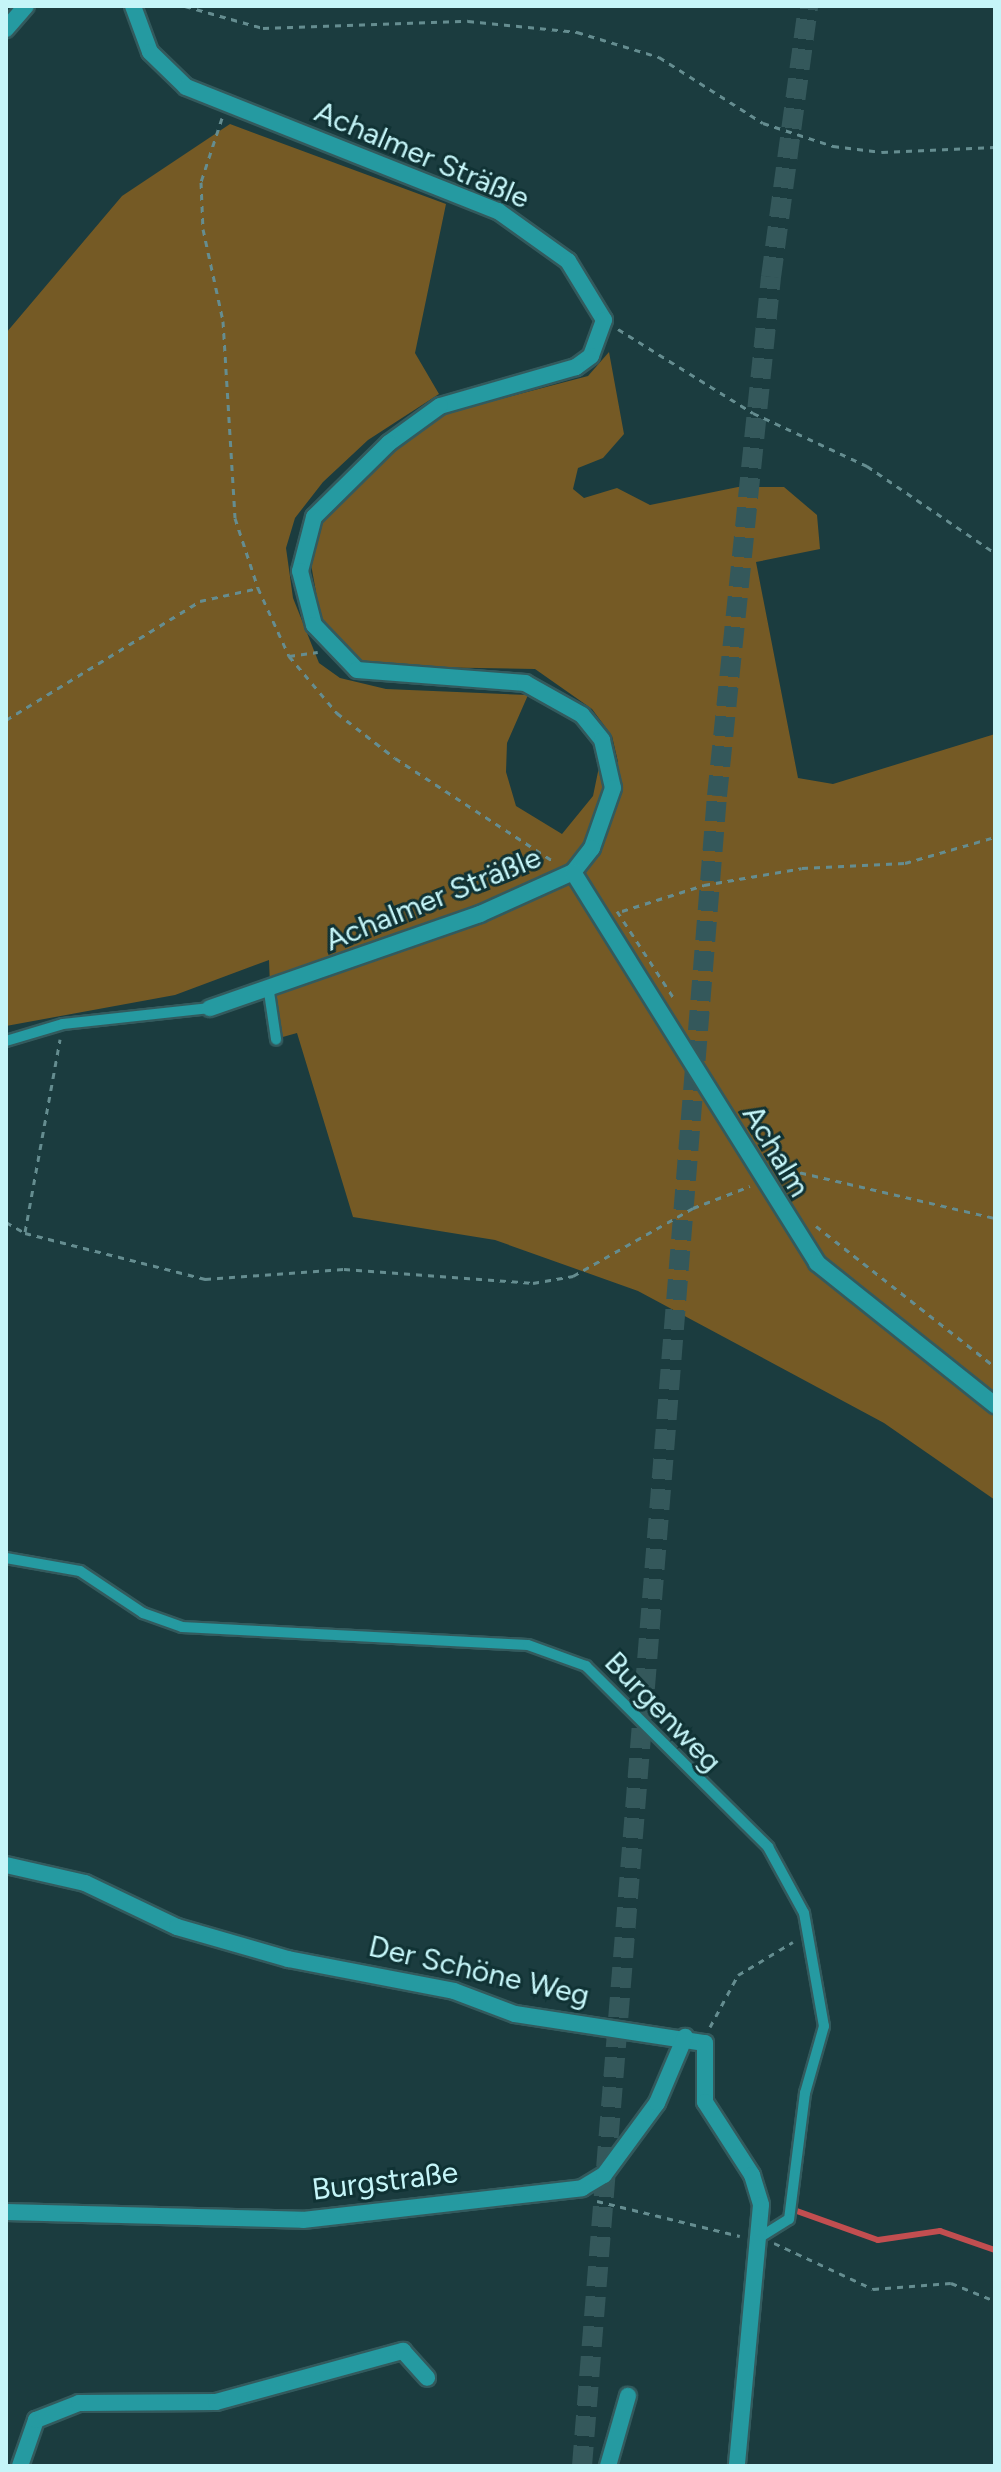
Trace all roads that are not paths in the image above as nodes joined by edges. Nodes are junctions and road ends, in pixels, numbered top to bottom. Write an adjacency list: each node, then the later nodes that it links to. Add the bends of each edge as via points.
1 (26, 6): 3 (street)
2 (133, 6): 4 (street, Achalmer Sträßle, via 161,68 224,103 498,211 568,261 604,320 591,356 576,367 440,406 328,499 300,549 300,591 331,650 376,675 525,683 582,715 602,740 613,788 608,820)
3 (6, 29)
4 (573, 872): 5 (street, Achalmer Sträßle, via 374,957); 9 (street, Achalm, via 761,1181 817,1263)
5 (269, 992): 6 (street, Achalmer Sträßle); 7 (lane)
6 (210, 1008): 8 (lane, via 63,1024)
7 (276, 1039)
8 (6, 1041)
9 (995, 1405)
10 (6, 1558): 14 (lane, Burgenweg, via 80,1571 143,1613 182,1627 528,1645 586,1666 768,1847 793,1883 811,1934 824,2026 805,2093 789,2219)
11 (6, 1865): 12 (street, Der Schöne Weg, via 85,1883 177,1927 288,1959 454,1991 515,2014)
12 (685, 2037): 13 (street, Burgstraße, via 648,2116 604,2175 582,2188 303,2220); 14 (street, via 705,2043 705,2102 752,2175)
13 (6, 2212)
14 (760, 2237): 20 (street)
15 (427, 2378): 18 (street, via 403,2351 216,2402 79,2403 36,2420)
16 (628, 2396): 19 (street)
17 (6, 2459): 18 (street)
18 (20, 2466)
19 (608, 2466)
20 (737, 2466)

